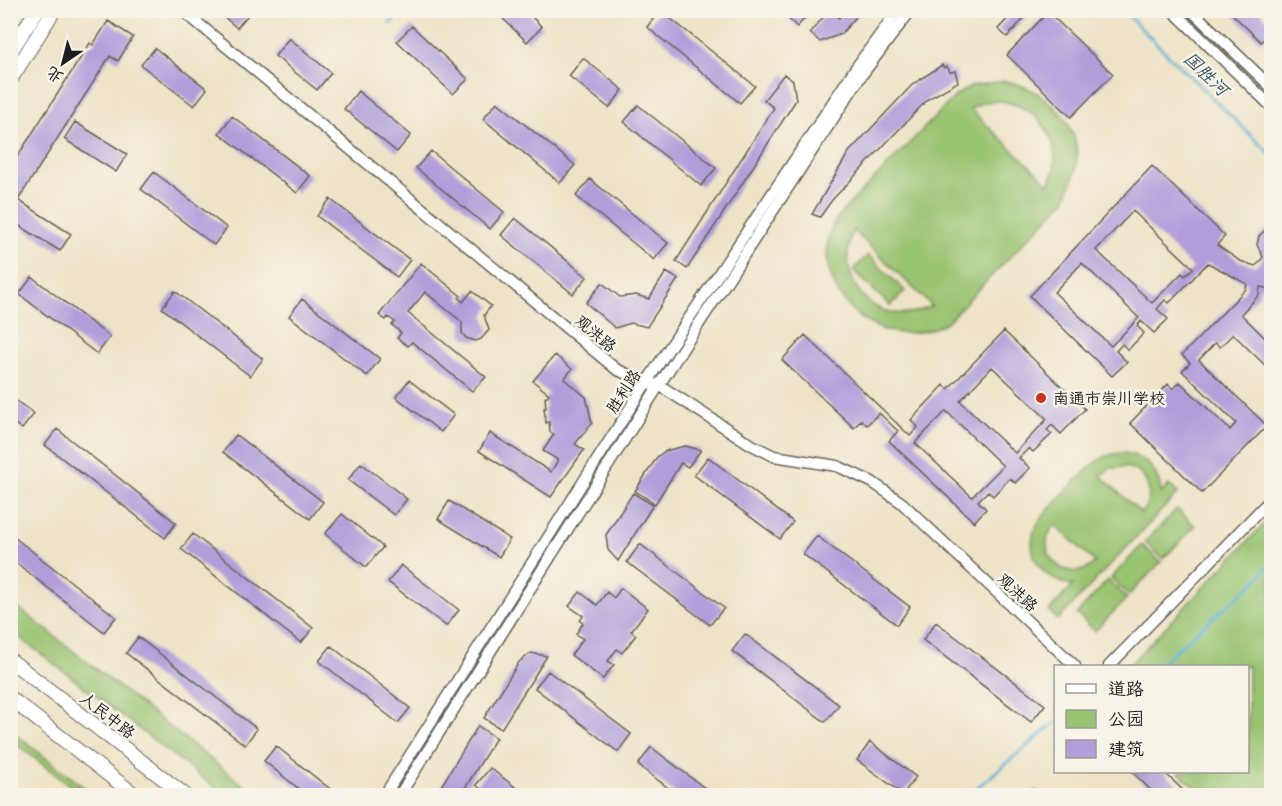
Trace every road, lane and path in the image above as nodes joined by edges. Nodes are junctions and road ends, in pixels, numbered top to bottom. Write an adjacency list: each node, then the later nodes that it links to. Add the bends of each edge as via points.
1 (37, 10): 8 (main road)
2 (54, 10): 9 (main road)
3 (182, 10): 12 (street, 观洪路, via 616,369)
4 (898, 10): 12 (street, 胜利路)
5 (911, 10): 13 (street, 胜利路, via 861,76)
6 (1172, 10): 11 (street)
7 (1191, 10): 10 (street)
8 (10, 52)
9 (10, 80)
10 (1272, 88)
11 (1272, 107)
12 (646, 383): 13 (street, 观洪路); 21 (street, 胜利路)
13 (659, 385): 16 (street, 观洪路, via 774,456 837,466 872,482 902,503); 22 (street, 胜利路)
14 (1272, 498): 17 (street)
15 (10, 660): 20 (main road, 人民中路)
16 (1074, 665)
17 (1110, 665)
18 (10, 698): 19 (main road)
19 (136, 795)
20 (186, 795)
21 (384, 795)
22 (399, 795)

